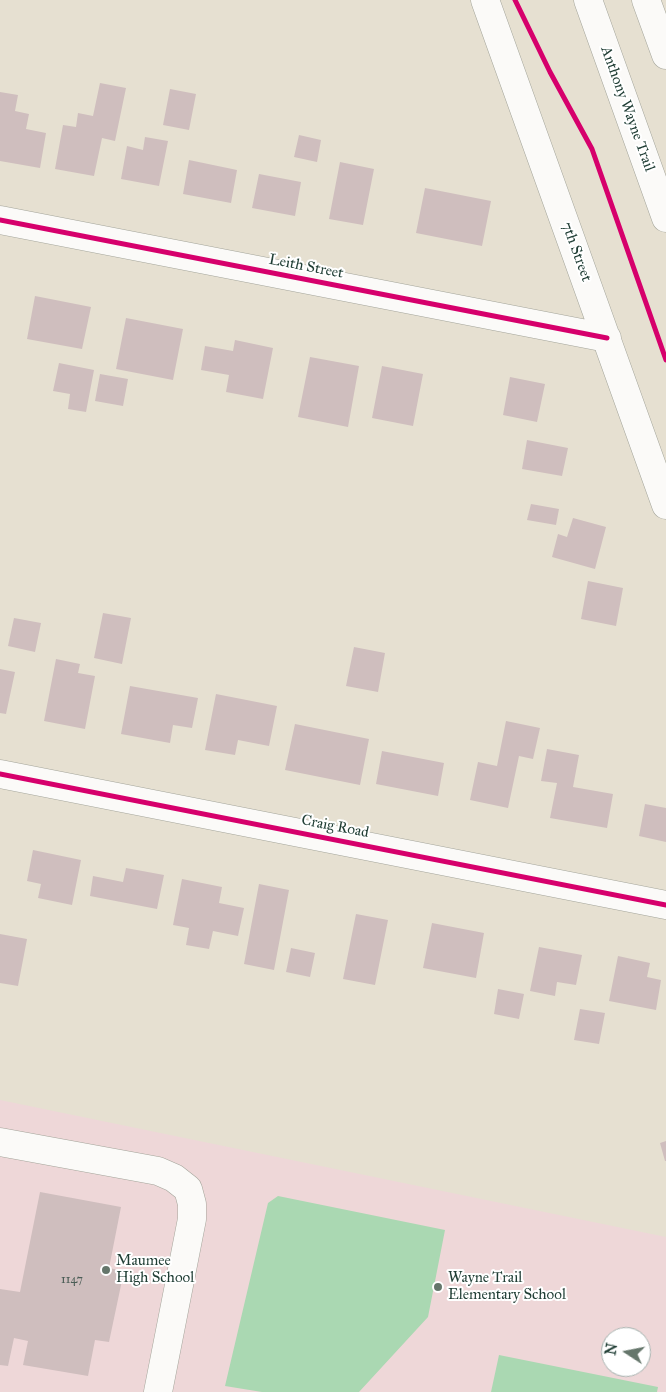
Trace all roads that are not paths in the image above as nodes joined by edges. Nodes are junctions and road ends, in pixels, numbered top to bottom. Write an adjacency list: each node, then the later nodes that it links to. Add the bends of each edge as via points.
1 (485, 0): 7 (main road, 7th Street)
2 (588, 0): 5 (main road, Anthony Wayne Trail)
3 (646, 0): 4 (main road)
4 (666, 55)
5 (666, 218)
6 (0, 220): 7 (main road, Leith Street)
7 (607, 338): 8 (main road, 7th Street)
8 (666, 505)
9 (0, 774): 10 (main road, Craig Road)
10 (666, 904)
11 (0, 1142): 12 (main road, via 158,1172 174,1178 188,1189 192,1219)
12 (158, 1392)

